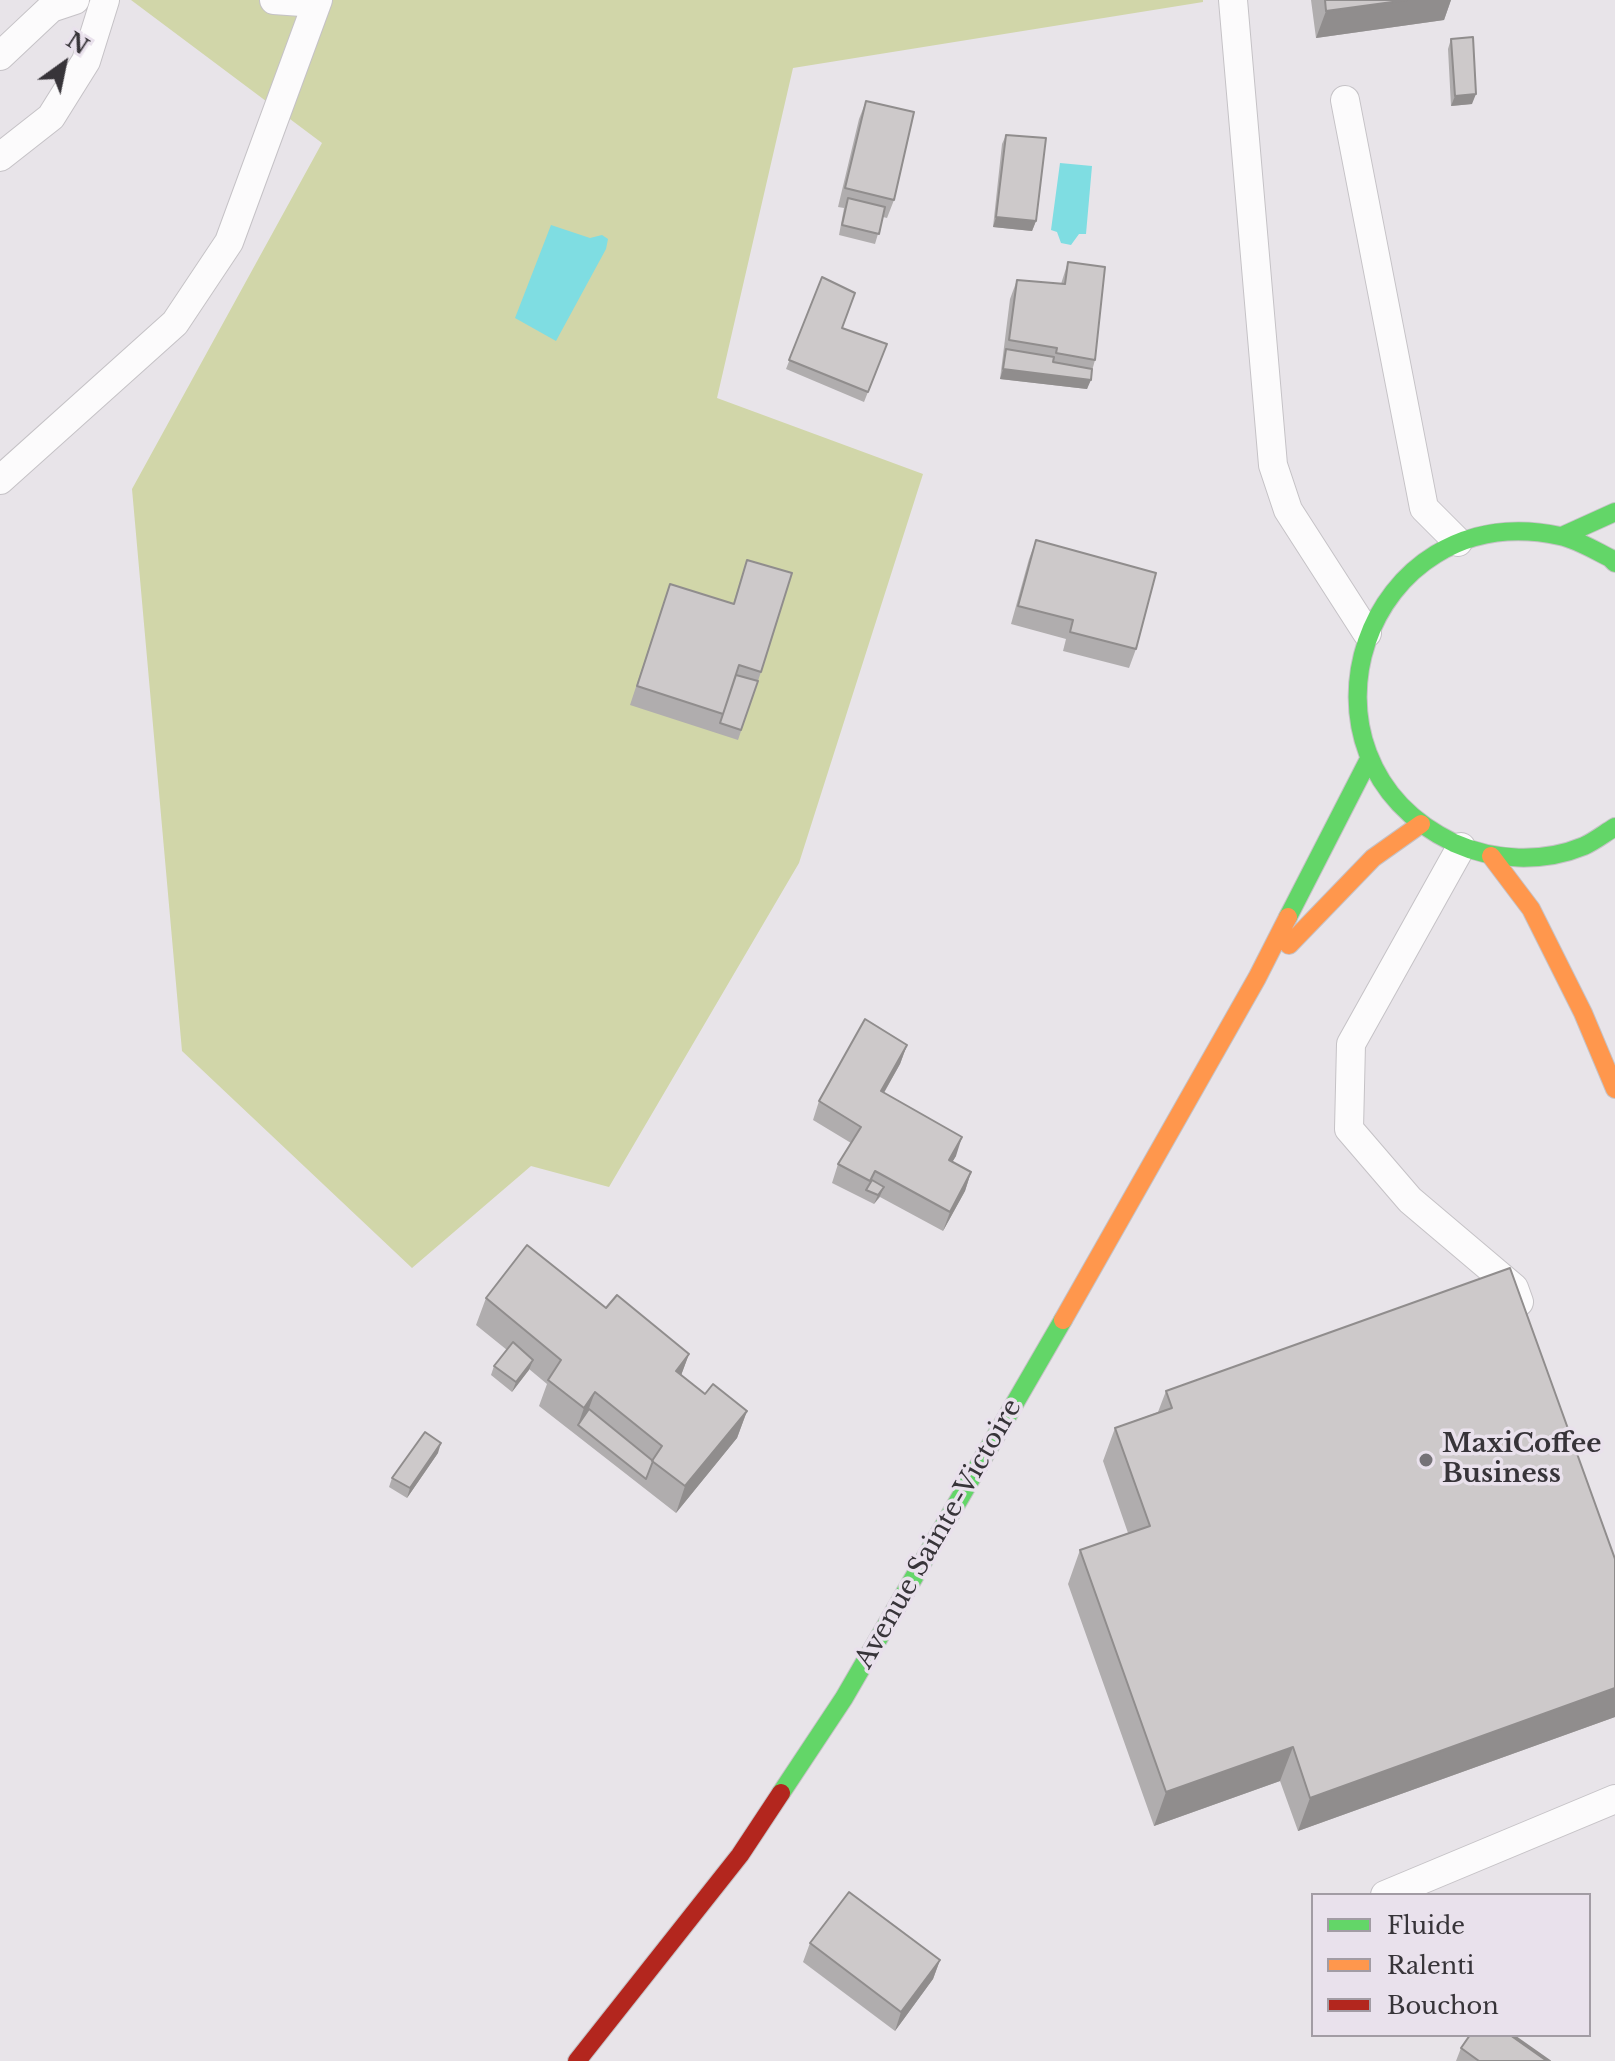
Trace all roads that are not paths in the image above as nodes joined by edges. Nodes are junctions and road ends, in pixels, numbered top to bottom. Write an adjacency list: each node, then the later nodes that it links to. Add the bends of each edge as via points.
1 (75, 0): 6 (lane, via 51,8)
2 (105, 0): 8 (lane, via 86,61 51,117)
3 (274, 0): 5 (lane)
4 (1233, 0): 14 (lane, via 1273,465 1288,510)
5 (317, 2): 9 (lane, via 229,242 175,323)
6 (0, 56)
7 (1345, 100): 12 (lane, via 1424,508)
8 (0, 157)
9 (0, 480)
10 (1615, 512): 11 (street)
11 (1562, 536): 12 (street, via 1509,531); 13 (street)
12 (1458, 542): 14 (street, via 1420,564 1389,595)
13 (1615, 563)
14 (1367, 633): 15 (street, via 1357,674 1357,717)
15 (1369, 759): 16 (street, via 1390,795); 20 (street, Avenue Sainte-Victoire)
16 (1421, 824): 18 (street); 20 (street, Avenue Sainte-Victoire, via 1373,858)
17 (1615, 827): 19 (street, via 1584,846 1538,857)
18 (1461, 847): 19 (street); 22 (lane, via 1351,1044 1349,1129 1410,1200 1514,1288)
19 (1491, 856): 21 (street, via 1531,909)
20 (1257, 978): 25 (street, Avenue Sainte-Victoire, via 844,1698 740,1855)
21 (1615, 1089)
22 (1530, 1333)
23 (1615, 1799): 24 (lane)
24 (1390, 1893)
25 (577, 2061)

